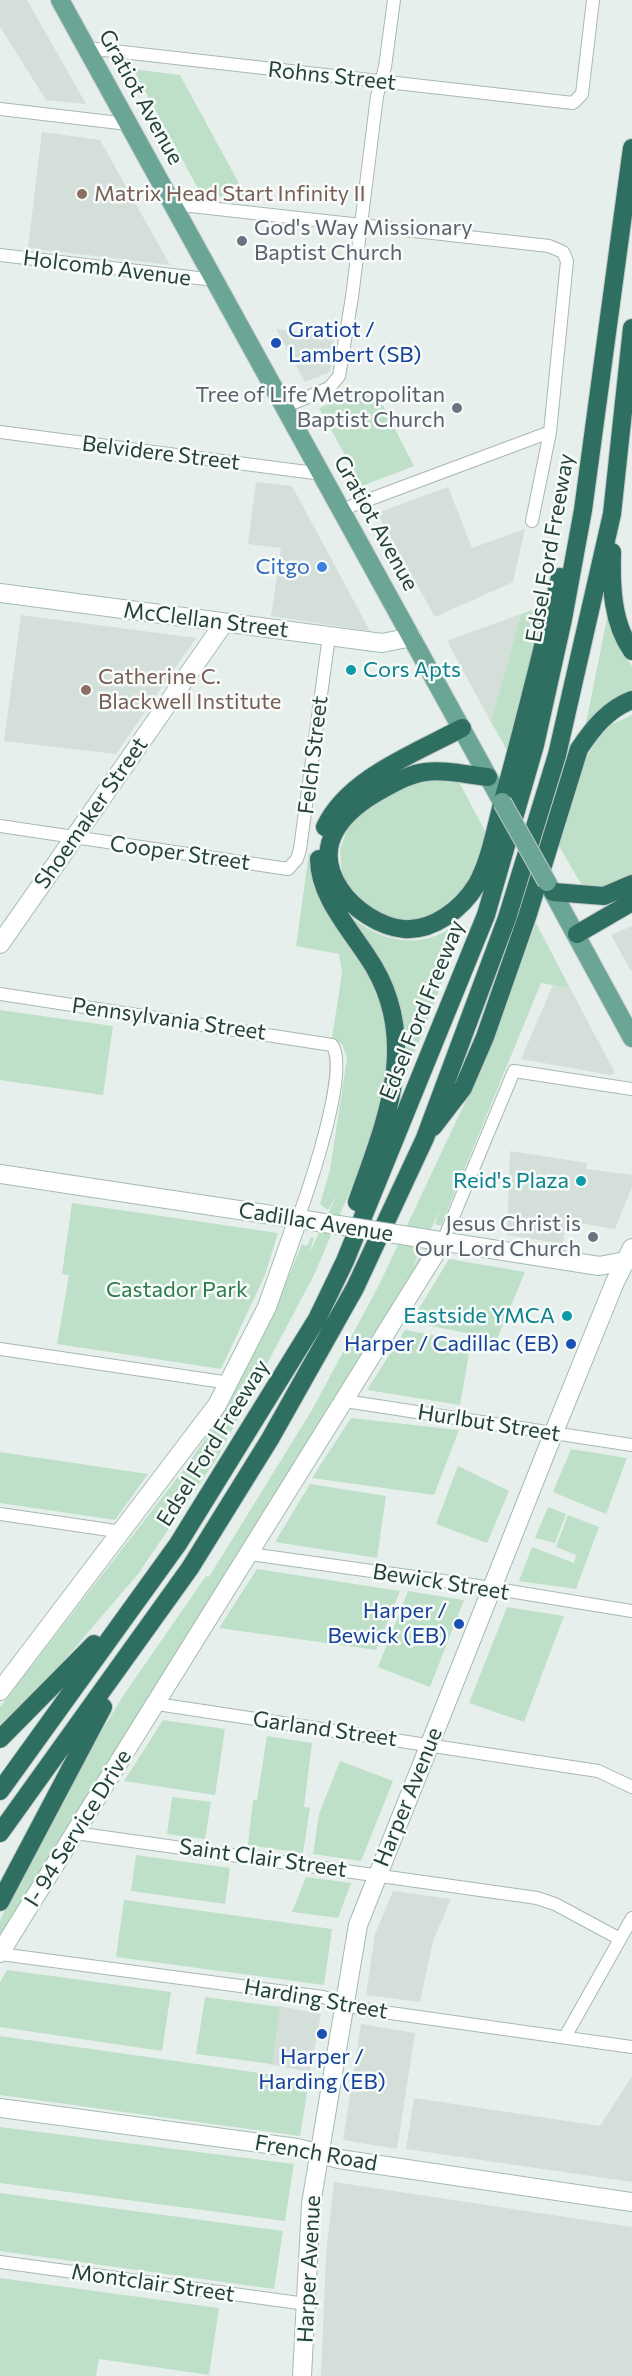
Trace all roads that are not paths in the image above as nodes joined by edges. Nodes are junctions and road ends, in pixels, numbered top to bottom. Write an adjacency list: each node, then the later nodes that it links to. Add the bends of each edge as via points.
1 (60, 0): 4 (main road, Gratiot Avenue)
2 (394, 0): 5 (street)
3 (593, 0): 5 (street, Rohns Street, via 582,94 576,101)
4 (87, 48): 5 (street, Rohns Street); 7 (main road, Gratiot Avenue)
5 (381, 82): 10 (street)
6 (0, 109): 7 (street)
7 (128, 124): 9 (main road, Gratiot Avenue)
8 (632, 148): 17 (highway, Edsel Ford Freeway)
9 (173, 204): 10 (street); 12 (main road, Gratiot Avenue)
10 (361, 226): 14 (street, via 339,376 329,388); 16 (street, via 549,246 567,256)
11 (0, 255): 12 (street, Holcomb Avenue)
12 (215, 280): 14 (main road, Gratiot Avenue)
13 (632, 328): 20 (highway, Edsel Ford Freeway)
14 (284, 407): 18 (main road, Gratiot Avenue)
15 (0, 432): 18 (street, Belvidere Street)
16 (550, 432): 19 (street); 21 (street)
17 (592, 451): 29 (highway, via 514,761 476,884 456,908 436,923 416,930 380,922 358,909 341,891 333,876 330,841 339,823 357,805 419,772); 47 (highway, Edsel Ford Freeway, via 563,619 535,745 486,915)
18 (322, 474): 19 (main road, Gratiot Avenue)
19 (341, 510): 25 (main road, Gratiot Avenue)
20 (612, 514): 26 (highway, via 611,582 620,630); 42 (highway, Edsel Ford Freeway, via 577,676 525,864)
21 (532, 521)
22 (0, 593): 23 (street, McClellan Street)
23 (224, 623): 24 (street, McClellan Street); 31 (street, Shoemaker Street)
24 (329, 636): 25 (street, McClellan Street, via 382,643); 32 (street, Felch Street, via 300,849)
25 (412, 638): 28 (main road, Gratiot Avenue)
26 (632, 651)
27 (632, 700): 42 (highway, via 606,715 579,749 527,918 485,1037 462,1088)
28 (462, 728): 29 (main road, Gratiot Avenue); 47 (highway, via 352,790 331,814 320,844 319,867 324,889 372,962 390,1002 397,1054 389,1110 357,1202)
29 (490, 781): 34 (main road, Gratiot Avenue, bridge)
30 (0, 826): 31 (street, Cooper Street)
31 (74, 837): 32 (street, Cooper Street); 37 (street, Shoemaker Street)
32 (288, 869)
33 (632, 884): 34 (highway, via 604,896)
34 (550, 887): 36 (main road, Gratiot Avenue)
35 (632, 902): 36 (highway)
36 (577, 934): 39 (main road, Gratiot Avenue)
37 (0, 944)
38 (0, 994): 40 (street, Pennsylvania Street, via 325,1042)
39 (632, 1038)
40 (336, 1050): 44 (street, Edsel Ford Freeway, via 326,1132)
41 (632, 1089): 45 (street, via 514,1071)
42 (425, 1138): 59 (highway, Edsel Ford Freeway, via 356,1288 293,1401 190,1568)
43 (0, 1174): 44 (street, Cadillac Avenue)
44 (298, 1219): 45 (street, Cadillac Avenue, bridge); 49 (street, Edsel Ford Freeway, via 267,1307)
45 (443, 1241): 46 (street, Cadillac Avenue, via 599,1266); 50 (street)
46 (629, 1257): 51 (street, Harper Avenue)
47 (345, 1261): 57 (highway, Edsel Ford Freeway, via 317,1319 258,1417 178,1544)
48 (0, 1348): 49 (street)
49 (230, 1383): 54 (street, Edsel Ford Freeway, via 203,1426)
50 (345, 1401): 51 (street, Hurlbut Street); 55 (street)
51 (554, 1432): 52 (street, Hurlbut Street); 56 (street, Harper Avenue)
52 (632, 1445)
53 (0, 1514): 54 (street)
54 (123, 1532): 60 (street, Edsel Ford Freeway)
55 (250, 1554): 56 (street, Bewick Street); 61 (street)
56 (491, 1589): 58 (street, Bewick Street); 63 (street, Harper Avenue)
57 (135, 1602): 62 (highway); 65 (highway, Edsel Ford Freeway)
58 (632, 1611)
59 (135, 1648): 66 (highway, Edsel Ford Freeway); 69 (highway)
60 (2, 1684)
61 (157, 1704): 63 (street, Garland Street); 67 (street, I- 94 Service Drive)
62 (0, 1740)
63 (429, 1745): 64 (street, Garland Street, via 598,1772); 68 (street, Harper Avenue)
64 (632, 1787)
65 (0, 1791)
66 (0, 1833)
67 (75, 1833): 68 (street, Saint Clair Street); 72 (street, I- 94 Service Drive)
68 (377, 1874): 71 (street, Saint Clair Street, via 537,1898); 73 (street, Harper Avenue, via 358,1925)
69 (0, 1902)
70 (632, 1918): 71 (street)
71 (620, 1939): 74 (street)
72 (0, 1953): 73 (street, Harding Street)
73 (344, 2002): 74 (street, Harding Street, via 362,2009); 77 (street, Harper Avenue)
74 (565, 2037): 75 (street, Harding Street)
75 (632, 2047)
76 (0, 2108): 77 (street, French Road)
77 (319, 2153): 78 (street, French Road); 80 (street, Harper Avenue, via 308,2226)
78 (632, 2202)
79 (0, 2262): 80 (street, Montclair Street)
80 (306, 2304): 81 (street, Harper Avenue)
81 (302, 2376)

